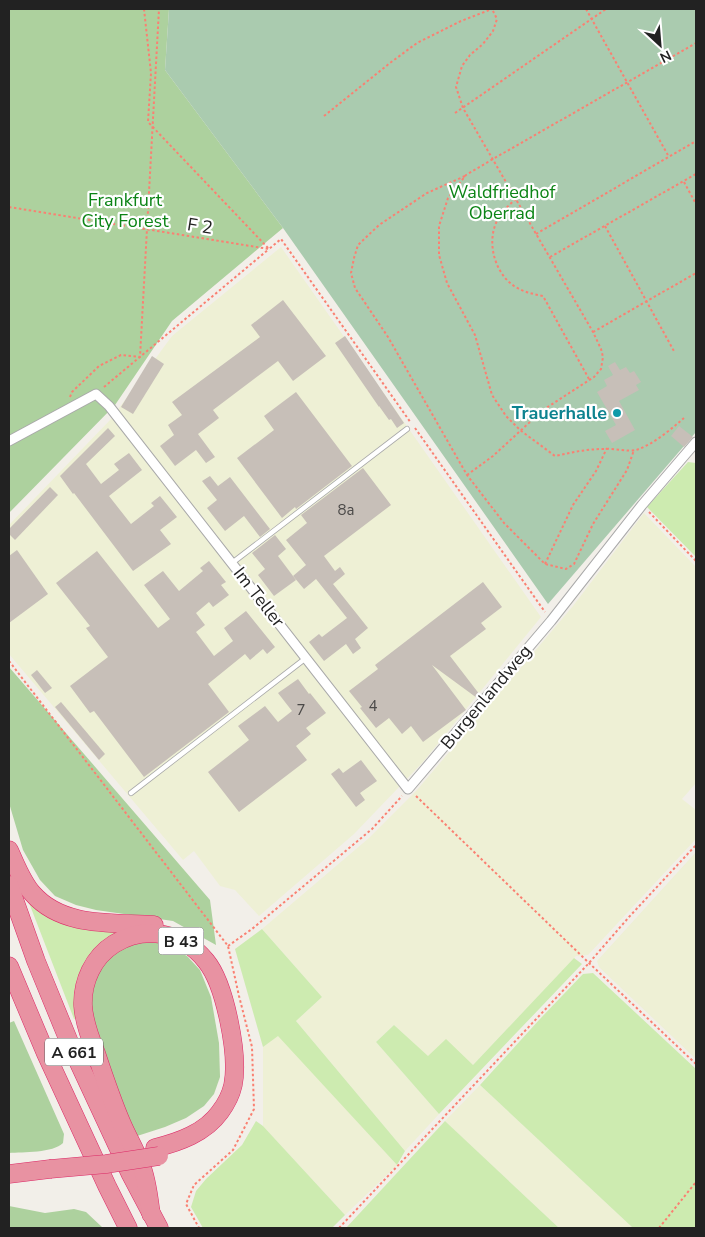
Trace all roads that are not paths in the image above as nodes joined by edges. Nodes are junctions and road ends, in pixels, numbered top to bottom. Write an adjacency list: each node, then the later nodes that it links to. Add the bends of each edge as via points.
1 (407, 429): 4 (lane)
2 (9, 441): 4 (street, Im Teller, via 96,394 109,406)
3 (696, 442): 6 (street, Burgenlandweg, via 551,621)
4 (232, 563): 5 (street, Im Teller)
5 (306, 658): 6 (street, Im Teller); 7 (lane)
6 (408, 788)
7 (131, 793)
8 (9, 850): 11 (highway, via 32,893 50,907 84,920 168,926 180,930 203,947 222,975 240,1049 238,1090 234,1101 224,1118 207,1134 172,1153)
9 (9, 886): 15 (highway, A 661, via 70,1044)
10 (9, 966): 16 (highway, A 661, via 57,1079)
11 (157, 1152): 13 (highway, bridge, via 106,1164); 15 (highway, B 43, via 187,1138 216,1118 232,1086 234,1064 230,1027 210,968 189,945 170,936 151,933 130,936 103,952 90,972 83,1005 104,1078 142,1167)
12 (9, 1163): 13 (highway)
13 (49, 1165): 14 (highway)
14 (9, 1174)
15 (155, 1221)
16 (128, 1228)

